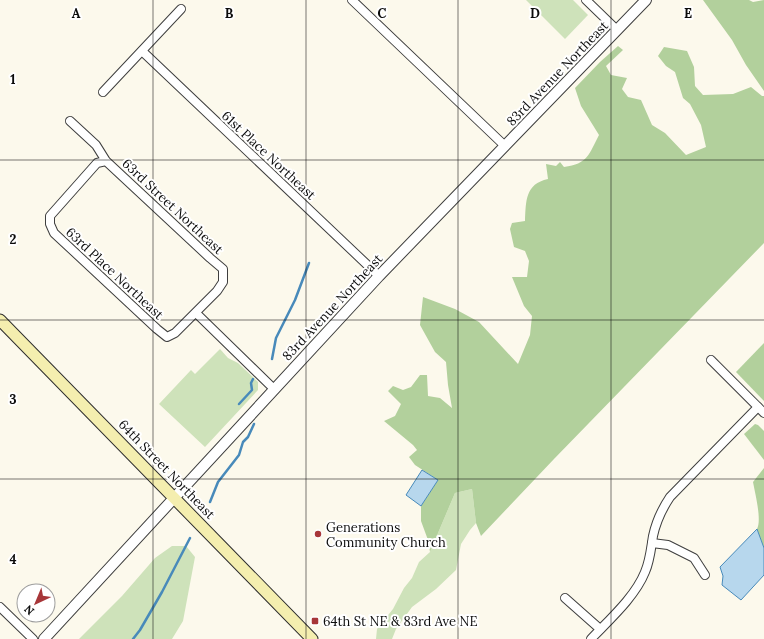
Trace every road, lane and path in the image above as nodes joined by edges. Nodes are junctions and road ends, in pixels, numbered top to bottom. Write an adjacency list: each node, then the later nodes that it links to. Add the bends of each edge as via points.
1 (352, 0): 9 (street)
2 (586, 0): 5 (street)
3 (646, 0): 5 (street, 83rd Avenue Northeast)
4 (181, 9): 6 (street)
5 (617, 30): 9 (street, 83rd Avenue Northeast)
6 (142, 51): 7 (street); 11 (street, 61st Place Northeast)
7 (103, 92)
8 (70, 121): 10 (street, 63rd Street Northeast, via 96,145)
9 (505, 146): 11 (street, 83rd Avenue Northeast)
10 (106, 161): 12 (street, 63rd Street Northeast, via 223,269 223,282 218,291); 12 (street, 63rd Place Northeast, via 97,163 50,216 54,233 167,337 175,334)
11 (379, 276): 15 (street, 83rd Avenue Northeast)
12 (196, 313): 15 (street)
13 (0, 320): 18 (main road, 64th Street Northeast)
14 (711, 360): 16 (street)
15 (274, 389): 18 (street, 83rd Avenue Northeast)
16 (758, 407): 17 (street); 19 (street, via 670,497 660,514)
17 (764, 413)
18 (175, 498): 25 (street, 83rd Avenue Northeast); 26 (main road, 64th Street Northeast)
19 (652, 543): 20 (street, via 668,545 694,558); 23 (street, via 648,563 640,582)
20 (705, 575)
21 (565, 598): 23 (street)
22 (0, 607): 24 (street)
23 (600, 629): 27 (street)
24 (33, 639)
25 (44, 639)
26 (312, 639)
27 (591, 639)

